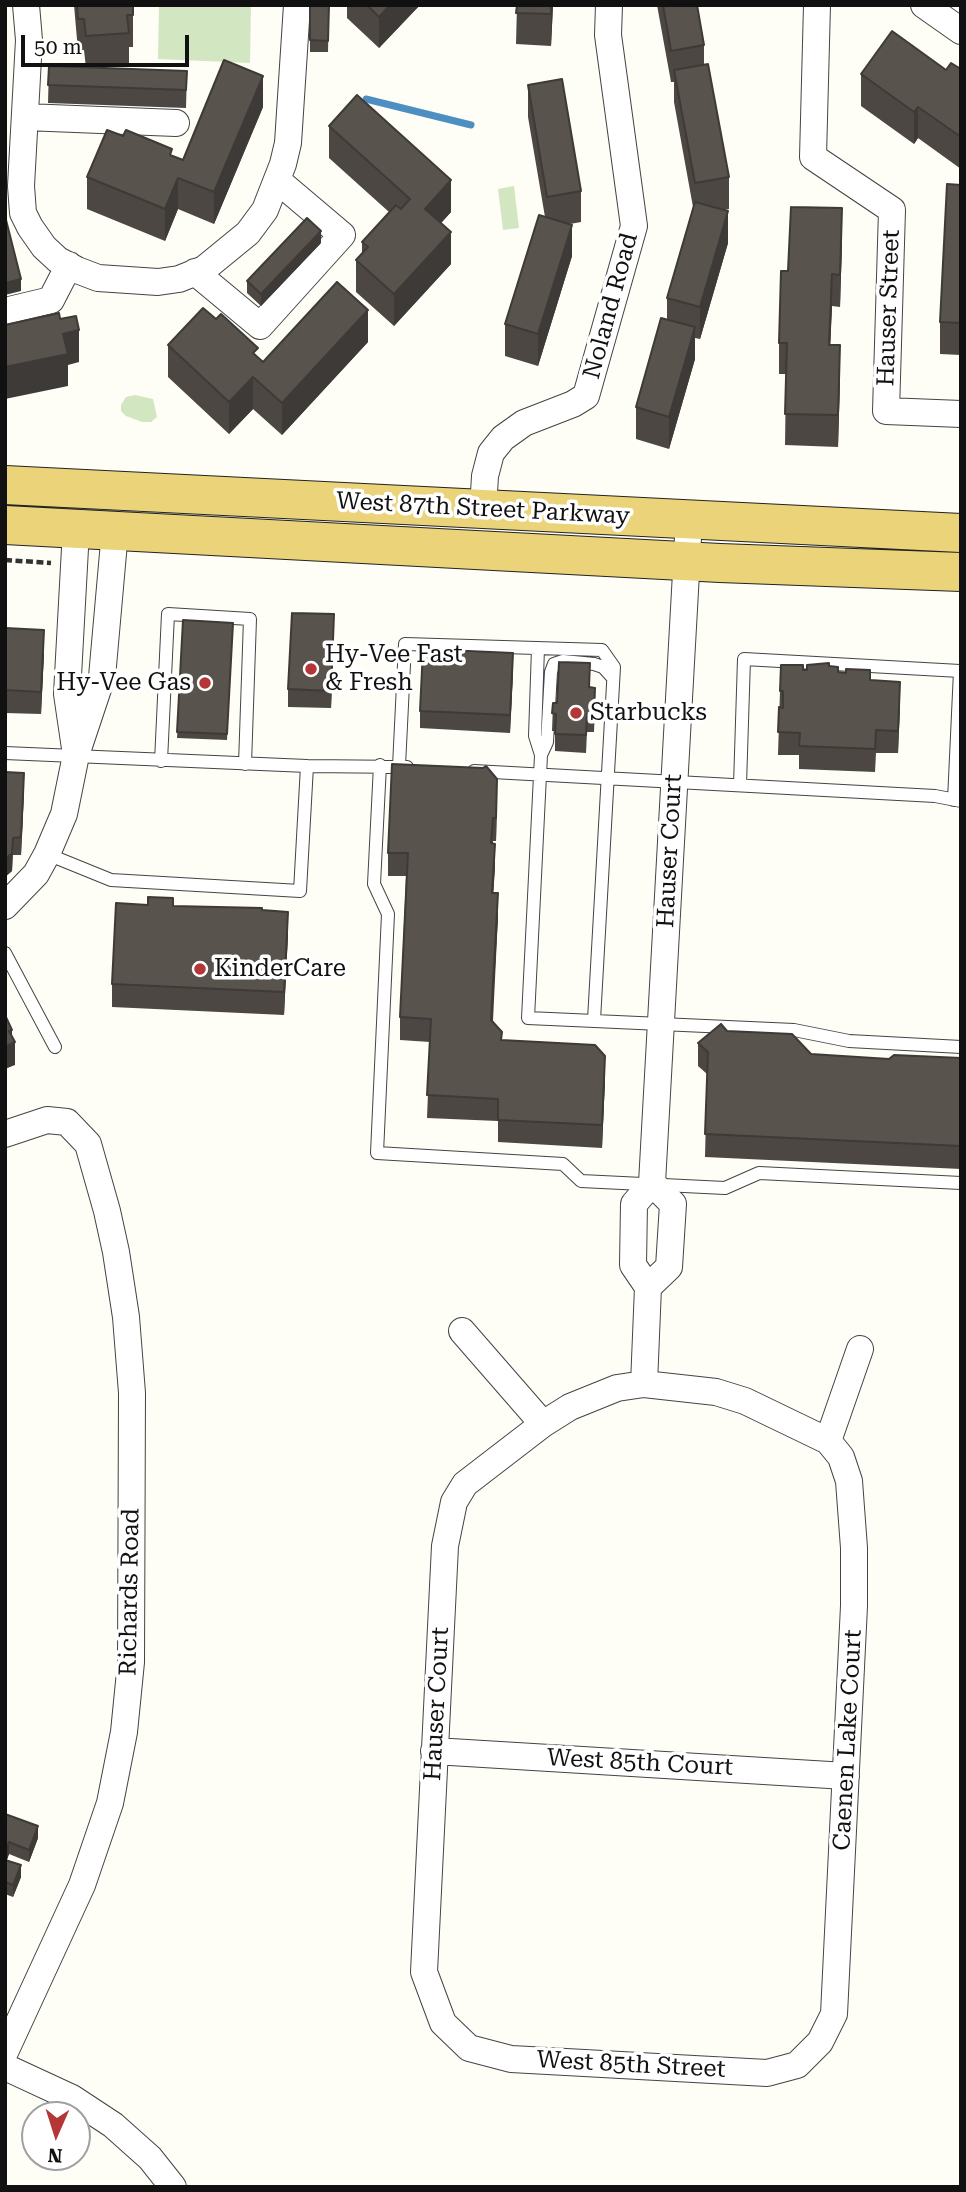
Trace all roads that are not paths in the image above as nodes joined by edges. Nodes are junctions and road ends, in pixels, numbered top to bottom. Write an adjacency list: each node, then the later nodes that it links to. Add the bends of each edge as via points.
1 (26, 5): 7 (street, via 29,40)
2 (297, 5): 9 (street, via 291,125)
3 (609, 5): 17 (street, Noland Road, via 608,35 634,226 586,396 524,423 503,438 491,453)
4 (817, 5): 14 (street, Hauser Street, via 813,157 892,210 886,411)
5 (924, 5): 6 (street)
6 (961, 30)
7 (24, 117): 8 (street); 10 (street)
8 (176, 123)
9 (277, 180): 12 (street, via 248,233); 12 (street, via 342,235 260,326)
10 (13, 187): 11 (street, via 44,247)
11 (69, 265): 12 (street, via 98,278 158,282); 13 (street, via 51,300)
12 (195, 272)
13 (5, 311)
14 (961, 414)
15 (5, 485): 16 (main road, West 87th Street Parkway)
16 (321, 502): 17 (main road, West 87th Street Parkway); 20 (main road, via 302,517 122,507)
17 (483, 509): 18 (main road, West 87th Street Parkway)
18 (689, 519): 22 (main road, West 87th Street Parkway); 23 (street, Hauser Court)
19 (5, 526): 20 (main road, West 87th Street Parkway)
20 (76, 530): 21 (main road, West 87th Street Parkway); 28 (street, via 67,694)
21 (115, 530): 23 (main road, West 87th Street Parkway); 28 (street, via 102,677)
22 (961, 533)
23 (687, 561): 24 (main road, West 87th Street Parkway); 39 (street, Hauser Court)
24 (961, 572)
25 (538, 648): 26 (lane, via 602,650 614,667); 29 (lane, via 535,736); 34 (lane, via 405,643)
26 (613, 678): 29 (lane, via 594,664 554,664 547,743); 38 (lane)
27 (5, 753): 28 (lane)
28 (76, 755): 30 (lane); 42 (street, via 64,814)
29 (541, 755): 37 (lane)
30 (161, 761): 31 (lane); 31 (lane, via 168,614 250,619)
31 (245, 764): 33 (lane)
32 (380, 765): 33 (lane); 34 (lane); 50 (lane, via 374,884 388,914 377,1153 563,1164 581,1181)
33 (307, 766): 42 (lane, via 300,891 111,880)
34 (399, 766): 35 (lane)
35 (425, 768)
36 (463, 770): 37 (lane)
37 (540, 774): 38 (lane); 45 (lane, via 528,1017)
38 (606, 778): 39 (lane); 45 (lane)
39 (674, 781): 40 (lane); 46 (street, Hauser Court)
40 (740, 785): 41 (lane); 41 (lane, via 744,659 960,671)
41 (958, 800)
42 (47, 854): 43 (street, via 36,874)
43 (5, 906)
44 (5, 953): 48 (lane)
45 (594, 1020): 46 (lane)
46 (661, 1023): 47 (lane, via 794,1030 849,1041); 50 (street, Hauser Court)
47 (961, 1047)
48 (55, 1048)
49 (5, 1134): 62 (street, Richards Road, via 47,1120 67,1122 88,1144 107,1211 126,1317 132,1393 131,1662 124,1731 110,1803 82,1885)
50 (652, 1183): 51 (lane, via 725,1188 759,1172); 52 (street, Hauser Court, via 634,1204 633,1265); 52 (street, via 673,1204 669,1267)
51 (961, 1183)
52 (648, 1287): 55 (street, Hauser Court)
53 (462, 1331): 56 (street)
54 (860, 1349): 57 (street)
55 (644, 1384): 56 (street, Hauser Court, via 617,1388); 57 (street, via 716,1392)
56 (543, 1424): 58 (street, Hauser Court, via 466,1484 454,1502 445,1546)
57 (828, 1441): 59 (street, Caenen Lake Court, via 841,1457 849,1481 854,1548)
58 (434, 1751): 59 (street, West 85th Court); 60 (street, Hauser Court, via 424,1972)
59 (846, 1776): 61 (street, Caenen Lake Court, via 834,2014)
60 (443, 2023): 61 (street, West 85th Street, via 469,2048 510,2059 767,2073 797,2065)
61 (820, 2042)
62 (5, 2052)
63 (5, 2067): 64 (street, via 72,2098 113,2125 150,2158)
64 (173, 2187)

